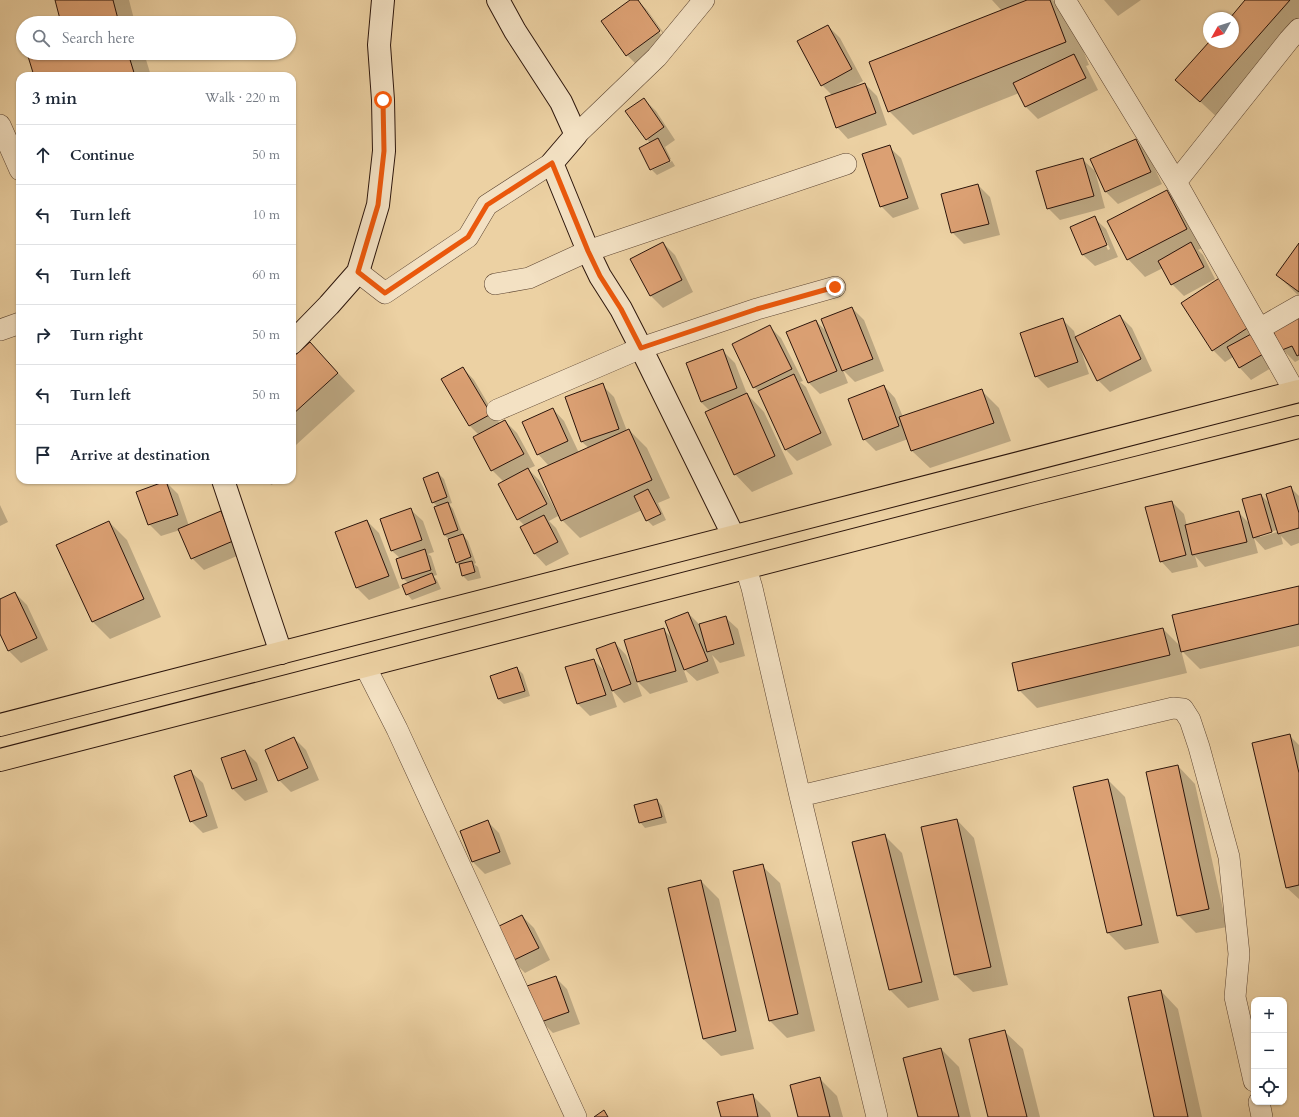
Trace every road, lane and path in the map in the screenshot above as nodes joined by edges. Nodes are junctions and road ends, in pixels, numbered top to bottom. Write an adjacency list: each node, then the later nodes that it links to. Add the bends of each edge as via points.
1 (383, 0): 13 (street, via 379,45 384,151 378,205)
2 (498, 0): 7 (street, via 561,102)
3 (704, 0): 7 (street, via 656,57)
4 (1065, 0): 11 (street)
5 (1299, 30): 11 (street)
6 (0, 125): 8 (street)
7 (576, 135): 9 (street)
8 (16, 161)
9 (552, 163): 12 (street); 13 (street, via 487,205 468,237 385,293)
10 (846, 164): 12 (street)
11 (1176, 182): 18 (street)
12 (588, 251): 14 (street, via 530,278); 21 (street)
13 (358, 272): 20 (street)
14 (495, 284)
15 (835, 287): 21 (street, via 757,309)
16 (1299, 306): 18 (street)
17 (16, 324): 19 (street)
18 (1259, 329): 22 (street)
19 (0, 330)
20 (296, 339)
21 (641, 348): 23 (street); 26 (street)
22 (1297, 391): 26 (highway)
23 (497, 410)
24 (1299, 427): 27 (highway)
25 (224, 484): 28 (street)
26 (733, 536): 28 (highway)
27 (746, 568): 29 (highway); 32 (street)
28 (280, 653): 30 (highway)
29 (365, 666): 31 (highway); 35 (street, via 400,736)
30 (0, 725)
31 (0, 760)
32 (800, 796): 33 (street, via 1173,708 1183,709 1190,720 1199,747 1229,858 1240,954 1235,997); 36 (street)
33 (1251, 1069)
34 (1260, 1105): 37 (street)
35 (576, 1117)
36 (877, 1117)
37 (1262, 1117)

